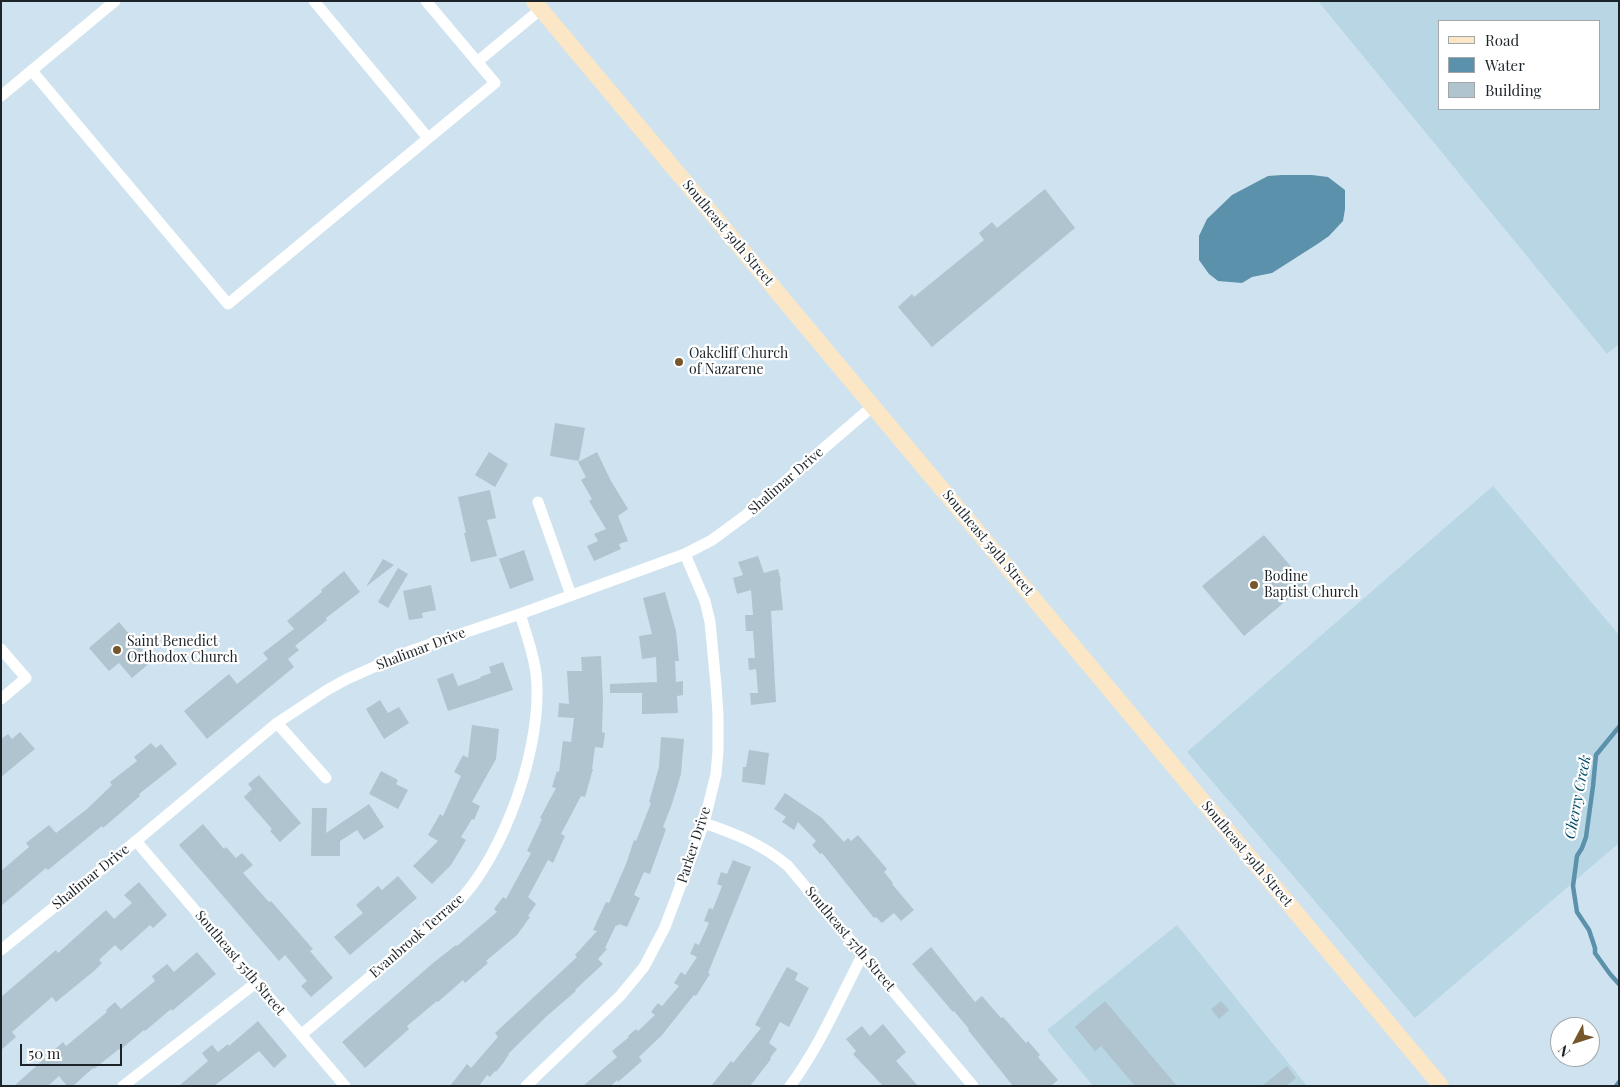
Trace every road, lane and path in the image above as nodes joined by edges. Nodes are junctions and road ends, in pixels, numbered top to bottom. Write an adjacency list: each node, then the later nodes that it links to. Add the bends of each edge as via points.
1 (114, 1): 6 (street)
2 (314, 1): 8 (street)
3 (426, 1): 5 (street)
4 (537, 5): 5 (street); 9 (main road, Southeast 59th Street)
5 (477, 62): 8 (street, via 494,83)
6 (32, 70): 7 (street); 8 (street, via 228,304)
7 (1, 96)
8 (428, 138)
9 (873, 406): 11 (street, Shalimar Drive, via 735,524); 29 (main road, Southeast 59th Street)
10 (538, 502): 12 (street)
11 (686, 554): 12 (street, Shalimar Drive); 18 (street, Parker Drive, via 705,601 716,685 718,751)
12 (571, 595): 13 (street, Shalimar Drive)
13 (520, 614): 16 (street, Shalimar Drive, via 410,651 372,668 326,690); 23 (street, Evanbrook Terrace, via 536,674 536,719 523,777 486,866 456,904)
14 (1, 649): 15 (street, via 26,678)
15 (1, 699)
16 (277, 723): 17 (street); 19 (street, Shalimar Drive)
17 (326, 778)
18 (704, 823): 21 (street, Southeast 57th Street, via 740,835 774,854 798,876); 26 (street, Parker Drive, via 666,927 644,967 620,996)
19 (136, 841): 20 (street, Shalimar Drive); 22 (street, Southeast 55th Street)
20 (1, 950)
21 (863, 954): 27 (street, via 813,1051); 28 (street, Southeast 57th Street)
22 (257, 982): 23 (street, Southeast 55th Street); 24 (street)
23 (301, 1035): 25 (street, Southeast 55th Street)
24 (123, 1086)
25 (345, 1086)
26 (526, 1086)
27 (790, 1086)
28 (974, 1086)
29 (1441, 1086)

